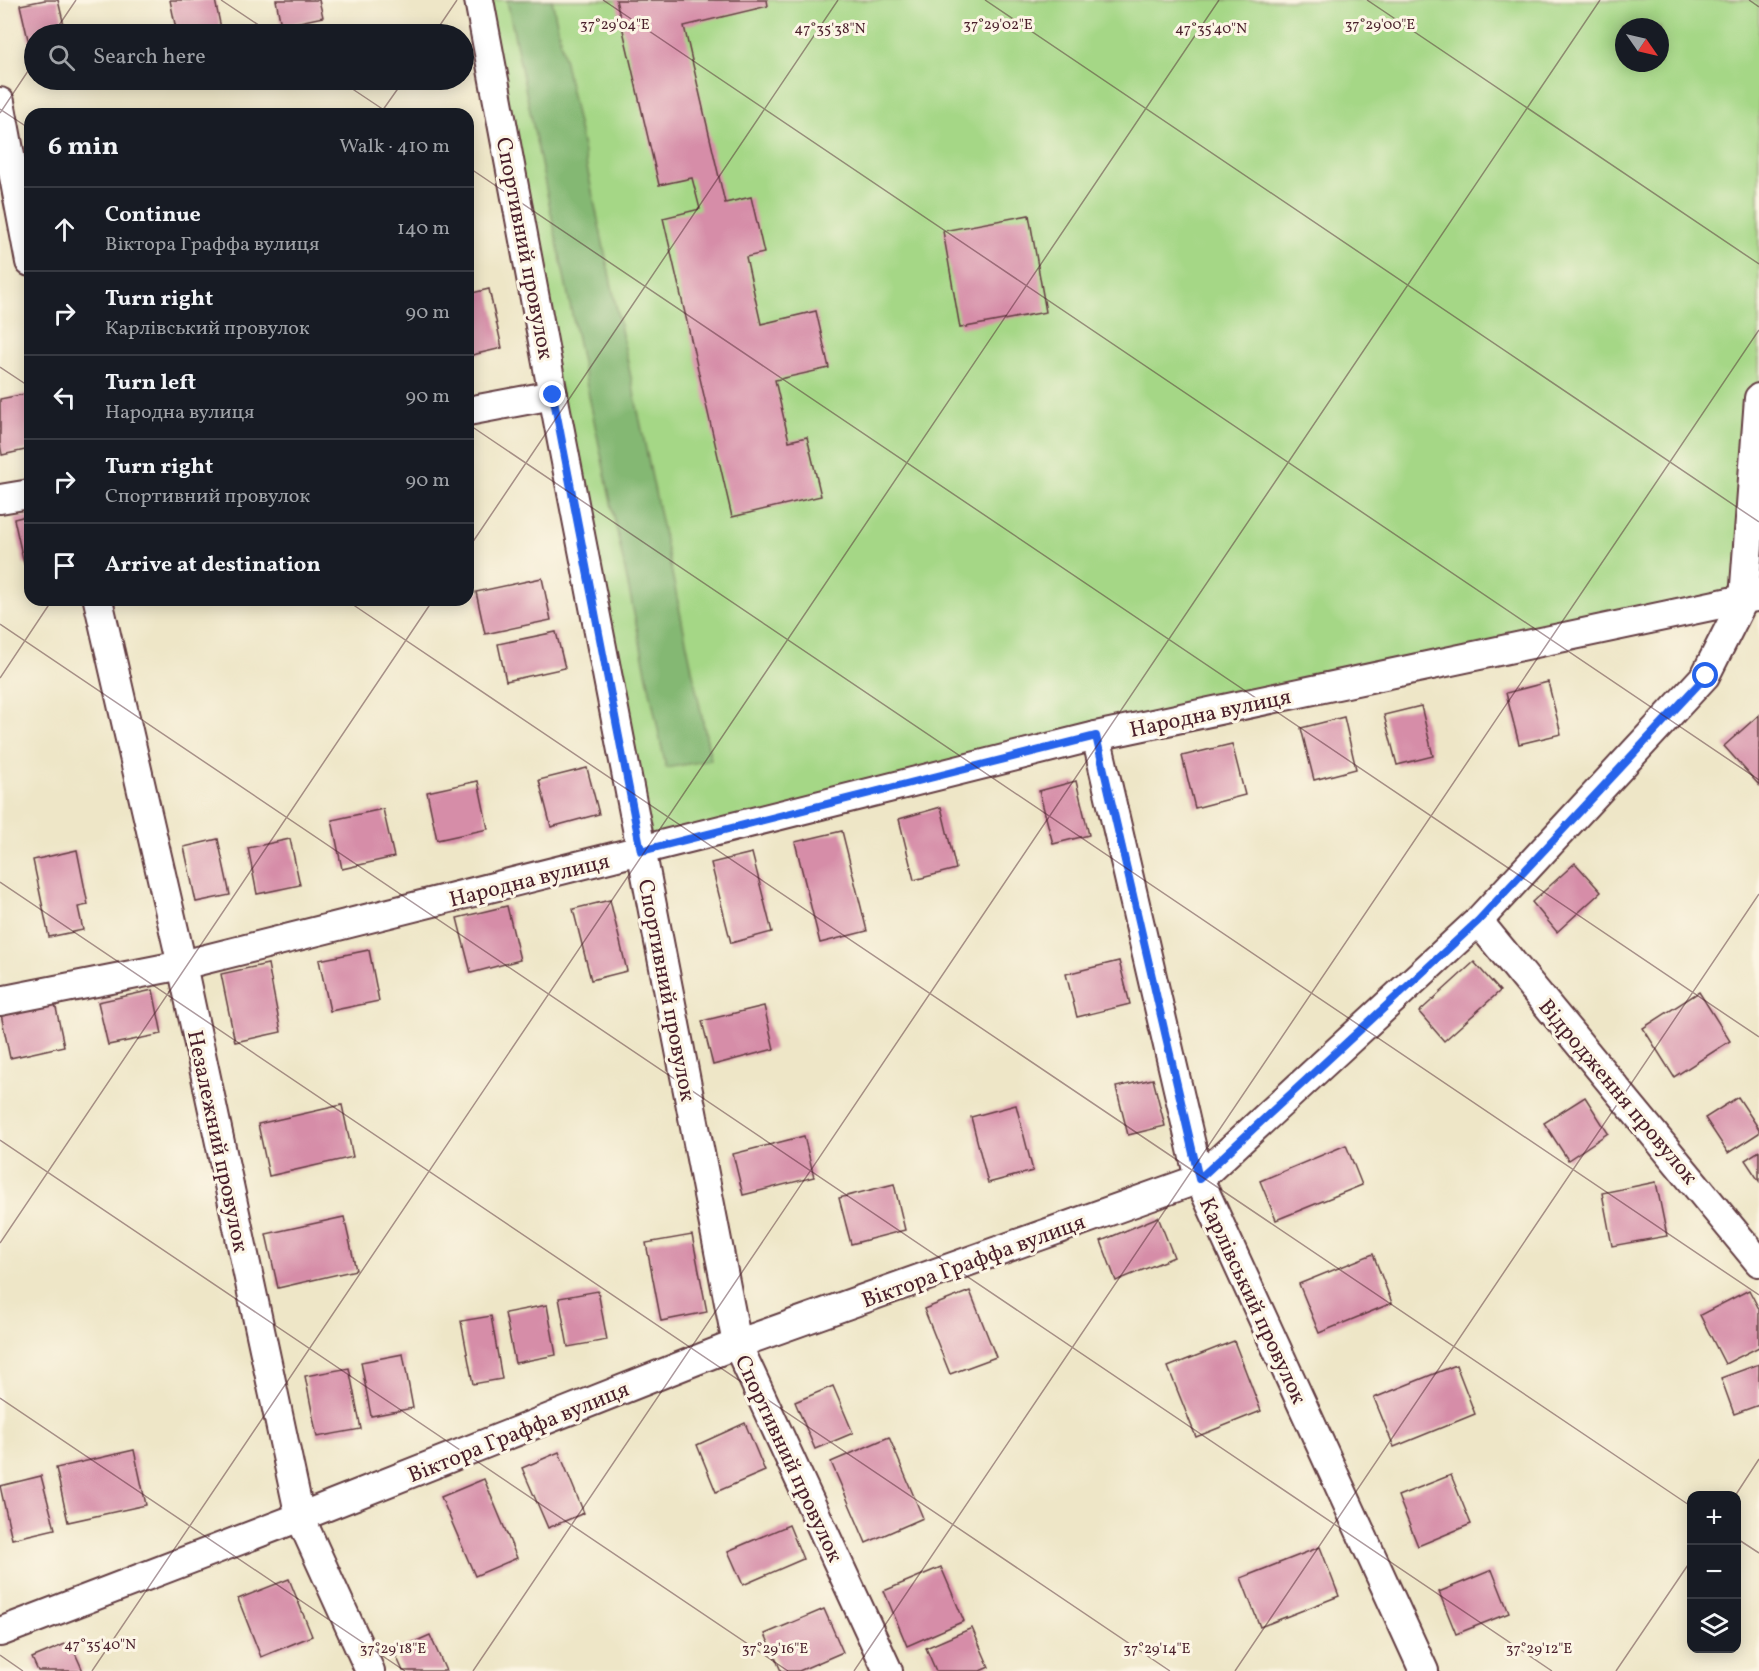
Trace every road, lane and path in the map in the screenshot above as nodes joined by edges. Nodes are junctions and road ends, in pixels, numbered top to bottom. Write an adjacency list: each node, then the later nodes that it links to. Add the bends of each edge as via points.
1 (479, 0): 4 (street, Спортивний провулок)
2 (0, 102): 3 (street)
3 (24, 230)
4 (553, 395): 6 (street); 12 (street, Спортивний провулок)
5 (1759, 398): 9 (street)
6 (474, 410)
7 (24, 495): 8 (street)
8 (0, 499)
9 (1751, 598): 11 (street, Народна вулиця); 13 (street, Віктора Граффа вулиця, via 1706,676)
10 (99, 606): 14 (street, Незалежний провулок)
11 (1096, 736): 12 (street, Народна вулиця); 16 (street, Карлівський провулок)
12 (641, 851): 14 (street, Народна вулиця); 18 (street, Спортивний провулок)
13 (1478, 921): 16 (street, Віктора Граффа вулиця); 17 (street, Відродження провулок)
14 (182, 965): 15 (street, Народна вулиця); 19 (street, Незалежний провулок)
15 (0, 1001)
16 (1199, 1179): 18 (street, Віктора Граффа вулиця); 23 (street, Карлівський провулок)
17 (1759, 1262)
18 (737, 1344): 19 (street, Віктора Граффа вулиця); 22 (street, Спортивний провулок)
19 (300, 1517): 20 (street, Віктора Граффа вулиця); 21 (street, Незалежний провулок)
20 (0, 1632)
21 (370, 1671)
22 (888, 1671)
23 (1424, 1671)

